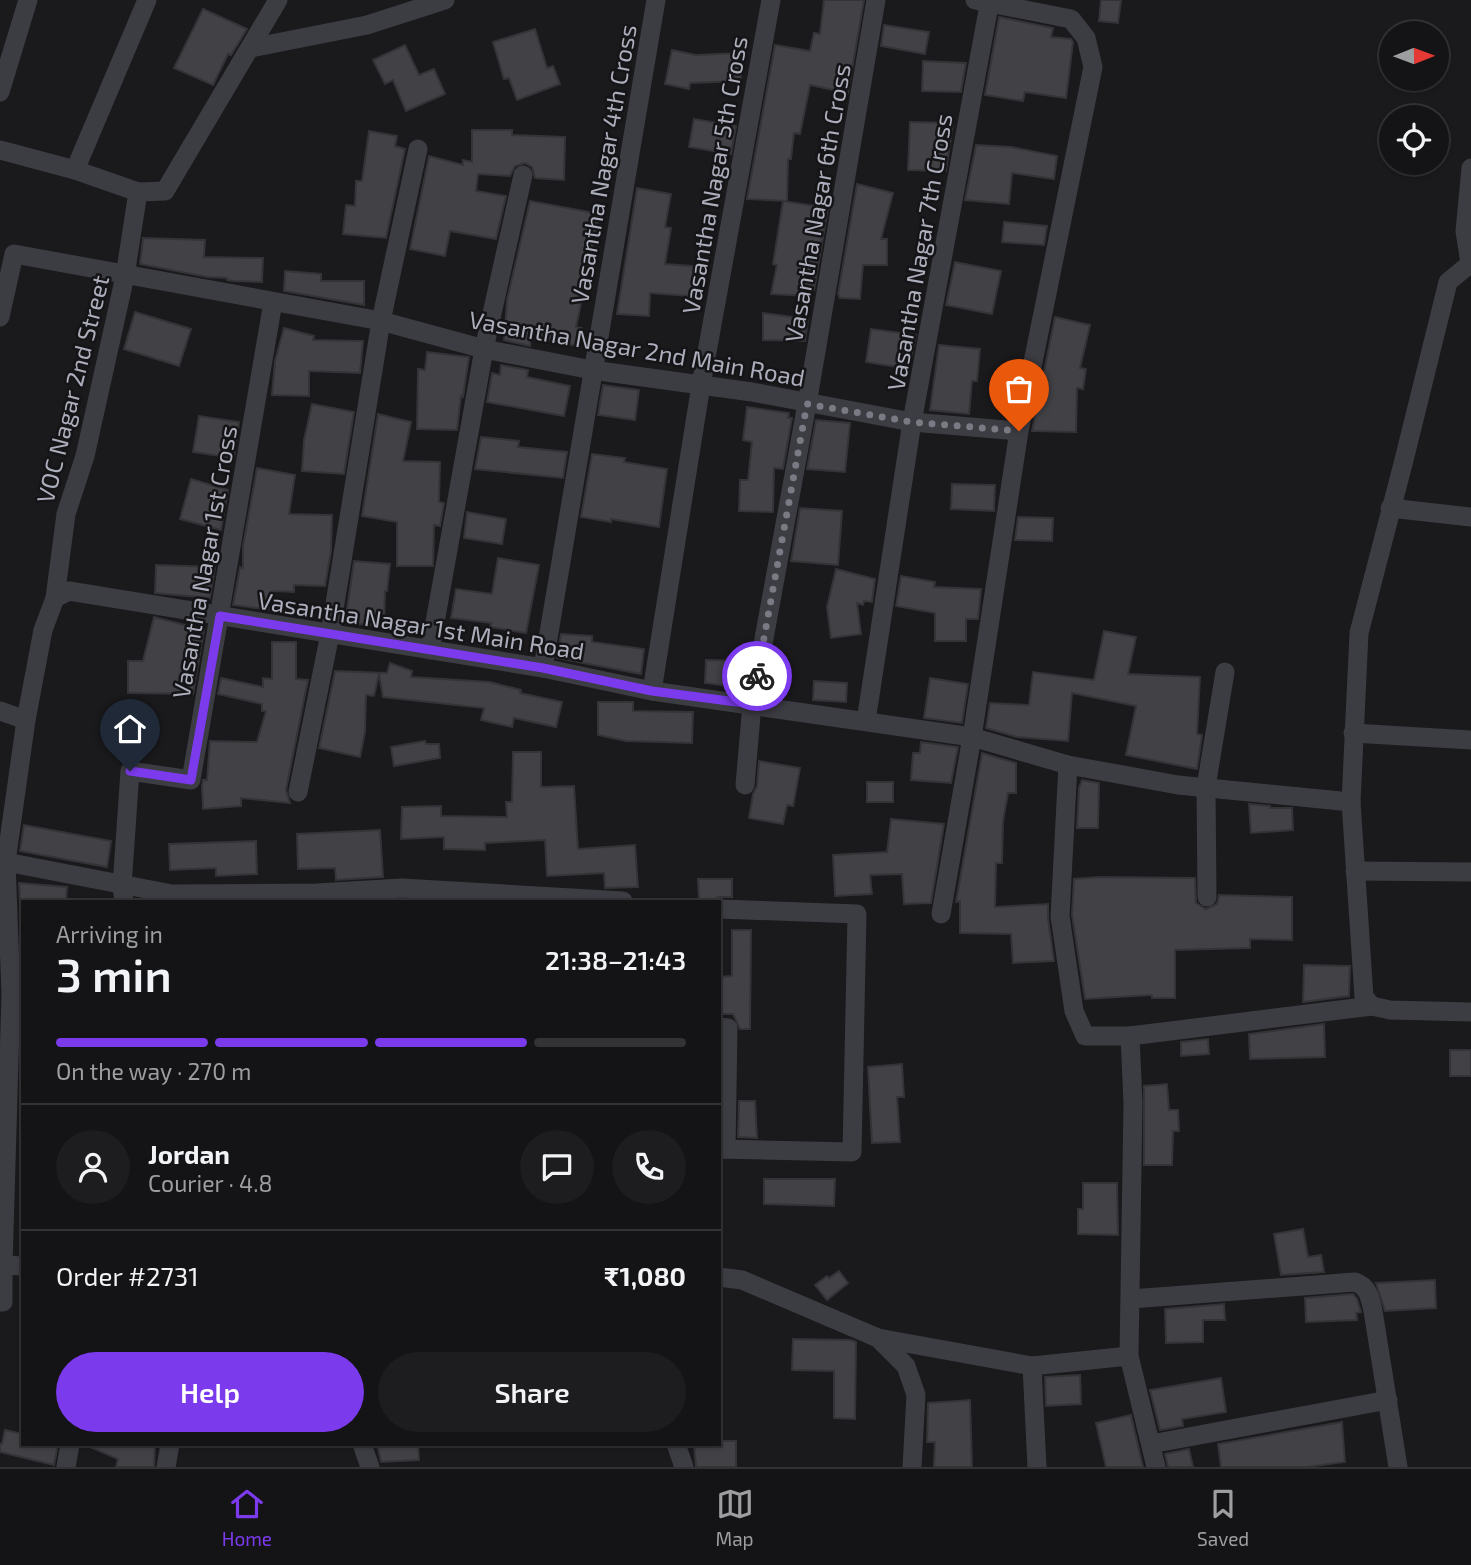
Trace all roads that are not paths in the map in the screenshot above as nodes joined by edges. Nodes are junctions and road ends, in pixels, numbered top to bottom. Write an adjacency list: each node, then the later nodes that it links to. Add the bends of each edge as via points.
1 (29, 0): 10 (street)
2 (147, 0): 14 (street)
3 (278, 0): 9 (street)
4 (444, 0): 9 (street, via 366,25)
5 (656, 0): 23 (street, Vasantha Nagar 4th Cross)
6 (771, 0): 24 (street, Vasantha Nagar 5th Cross)
7 (876, 0): 25 (street, Vasantha Nagar 6th Cross)
8 (985, 1): 26 (street, Vasantha Nagar 7th Cross); 27 (street, via 1071,19 1086,38 1093,67)
9 (251, 48): 16 (street, via 165,191)
10 (0, 92)
11 (418, 149): 21 (street)
12 (0, 150): 14 (street)
13 (1471, 167): 17 (street, via 1465,231)
14 (75, 170): 16 (street)
15 (523, 175): 22 (street)
16 (138, 192): 18 (street, VOC Nagar 2nd Street)
17 (1471, 263): 28 (street, via 1448,282)
18 (125, 276): 19 (street, Vasantha Nagar 2nd Main Road); 20 (street, Vasantha Nagar 2nd Main Road, via 14,254); 30 (street, VOC Nagar 2nd Street, via 85,456 66,514)
19 (273, 302): 21 (street, Vasantha Nagar 2nd Main Road); 31 (street, Vasantha Nagar 1st Cross)
20 (0, 317)
21 (381, 321): 22 (street, Vasantha Nagar 2nd Main Road); 32 (street)
22 (484, 349): 23 (street, Vasantha Nagar 2nd Main Road); 33 (street)
23 (592, 370): 24 (street, Vasantha Nagar 2nd Main Road); 34 (street, Vasantha Nagar 4th Cross)
24 (701, 385): 25 (street, Vasantha Nagar 2nd Main Road); 36 (street, Vasantha Nagar 5th Cross)
25 (807, 404): 26 (street, Vasantha Nagar 2nd Main Road); 37 (street, Vasantha Nagar 6th Cross)
26 (912, 422): 27 (street, Vasantha Nagar 2nd Main Road); 40 (street, Vasantha Nagar 7th Cross)
27 (1019, 431): 42 (street)
28 (1390, 508): 29 (street); 41 (street, via 1359,633)
29 (1471, 517)
30 (55, 598): 31 (street, Vasantha Nagar 1st Main Road, via 69,591); 39 (street, VOC Nagar 2nd Street, via 43,630)
31 (220, 616): 32 (street, Vasantha Nagar 1st Main Road); 52 (street, Vasantha Nagar 1st Cross, via 191,780 130,771)
32 (330, 634): 33 (street, Vasantha Nagar 1st Main Road); 47 (street)
33 (430, 650): 34 (street, Vasantha Nagar 1st Main Road)
34 (543, 668): 36 (street, Vasantha Nagar 1st Main Road)
35 (1225, 671): 46 (street)
36 (652, 691): 37 (street, Vasantha Nagar 1st Main Road)
37 (752, 704): 40 (street, Vasantha Nagar 1st Main Road); 45 (street, Vasantha Nagar 6th Cross)
38 (0, 711): 39 (street)
39 (26, 720): 49 (street, VOC Nagar 2nd Street)
40 (866, 721): 42 (street, Vasantha Nagar 1st Main Road)
41 (1353, 733): 43 (street); 48 (street)
42 (972, 737): 44 (street, Vasantha Nagar 1st Main Road); 58 (street)
43 (1471, 740)
44 (1068, 765): 46 (street, Vasantha Nagar 1st Main Road); 62 (street, via 1060,916 1074,1011 1085,1035)
45 (745, 785)
46 (1206, 787): 48 (street, Vasantha Nagar 1st Main Road); 54 (street)
47 (299, 792)
48 (1351, 802): 50 (street)
49 (3, 860): 52 (street); 64 (street, VOC Nagar 2nd Street, via 11,994)
50 (1355, 871): 51 (street); 59 (street, via 1362,983 1364,997)
51 (1471, 872)
52 (123, 894): 55 (street)
53 (277, 897): 55 (street); 56 (street, via 402,888)
54 (1207, 897)
55 (173, 898)
56 (606, 900)
57 (721, 909): 63 (street, via 857,914 852,1152)
58 (941, 914)
59 (1372, 1006): 60 (street); 62 (street)
60 (1471, 1012)
61 (721, 1027): 63 (street, via 728,1028)
62 (1130, 1036): 67 (street)
63 (723, 1149)
64 (3, 1265): 65 (street); 68 (street, VOC Nagar 2nd Street)
65 (21, 1266)
66 (721, 1277): 69 (street, via 742,1280)
67 (1131, 1299): 70 (street); 72 (street, via 1363,1285 1369,1292)
68 (0, 1302)
69 (877, 1338): 71 (street); 82 (street, via 906,1366 916,1395)
70 (1129, 1356): 71 (street); 73 (street)
71 (1032, 1366): 83 (street)
72 (1388, 1400): 73 (street); 85 (street)
73 (1151, 1444): 84 (street)
74 (70, 1446): 78 (street)
75 (170, 1446): 79 (street)
76 (363, 1446): 80 (street)
77 (677, 1446): 81 (street)
78 (66, 1467)
79 (166, 1467)
80 (370, 1467)
81 (684, 1467)
82 (912, 1467)
83 (1037, 1467)
84 (1156, 1467)
85 (1398, 1467)

